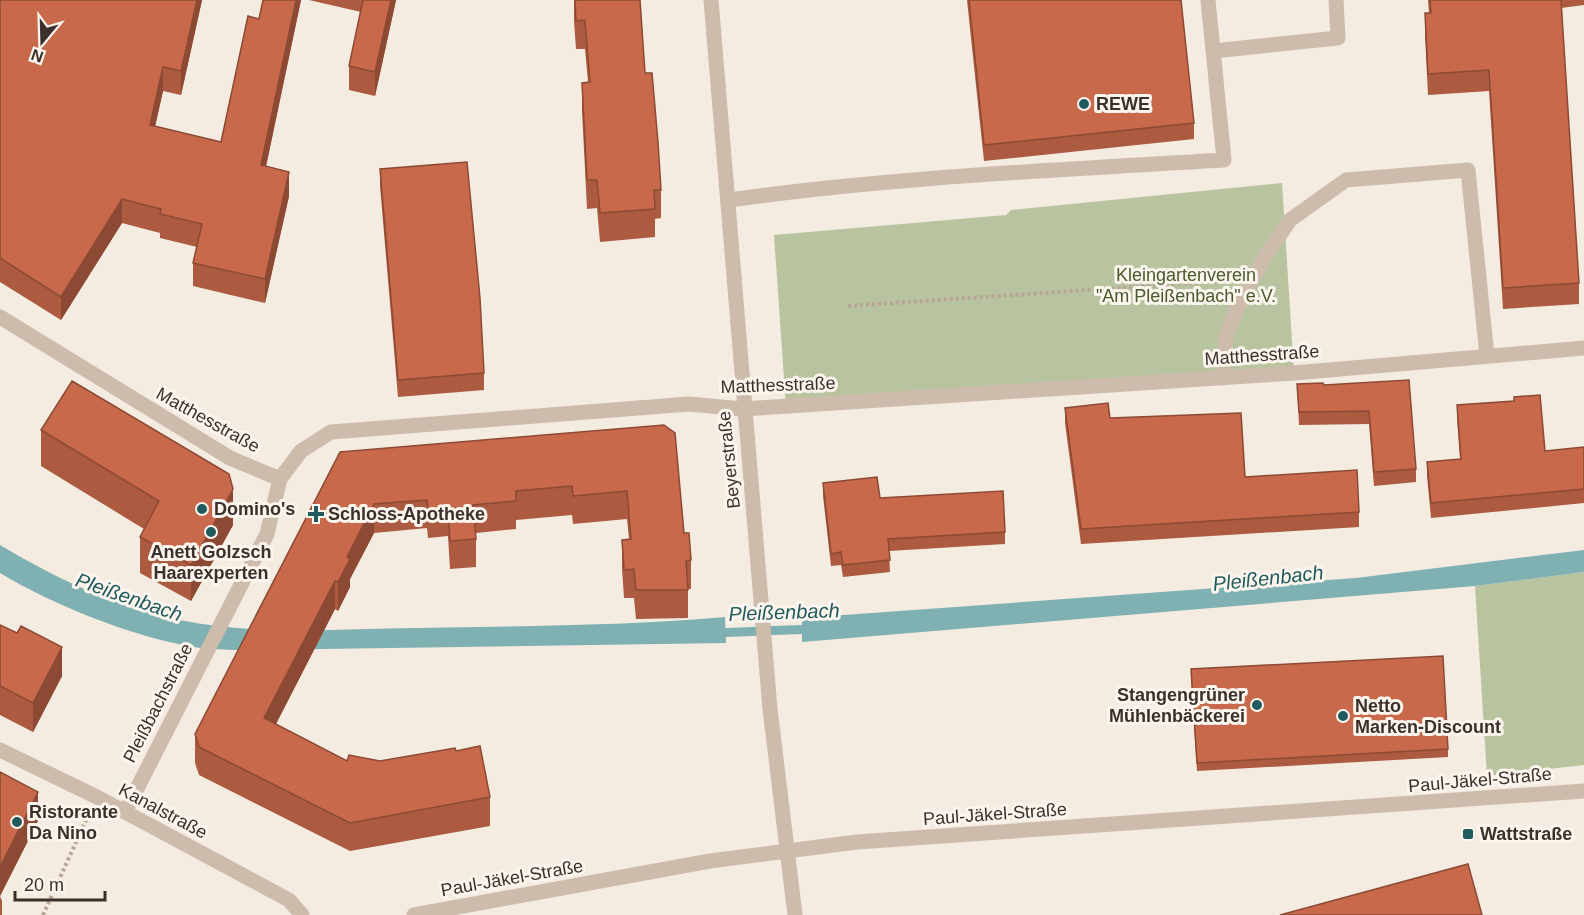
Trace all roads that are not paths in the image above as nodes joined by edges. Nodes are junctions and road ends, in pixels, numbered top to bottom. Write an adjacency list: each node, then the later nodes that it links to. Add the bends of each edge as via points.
1 (711, 0): 5 (street, Beyerstraße)
2 (1208, 0): 4 (street)
3 (1336, 0): 4 (street, via 1338,38)
4 (1213, 51): 5 (street, via 1224,160 944,178)
5 (729, 200): 10 (street, Beyerstraße)
6 (0, 317): 11 (street, Matthesstraße, via 230,458)
7 (1584, 348): 8 (street, Matthesstraße)
8 (1487, 356): 9 (street, Matthesstraße); 9 (street, via 1468,170 1346,180 1290,220 1252,279 1226,336)
9 (1223, 378): 10 (street, Matthesstraße)
10 (743, 410): 11 (street, Matthesstraße, via 689,404 331,432 301,451); 15 (street, Beyerstraße)
11 (280, 479): 14 (street, Pleißbachstraße, via 267,534)
12 (0, 750): 14 (street, Kanalstraße)
13 (1584, 791): 15 (street, Paul-Jäkel-Straße, via 857,842)
14 (125, 812): 16 (street, Kanalstraße, via 289,900)
15 (787, 852): 17 (street, Paul-Jäkel-Straße, via 710,861); 18 (street, Beyerstraße)
16 (302, 915)
17 (414, 915)
18 (795, 915)

